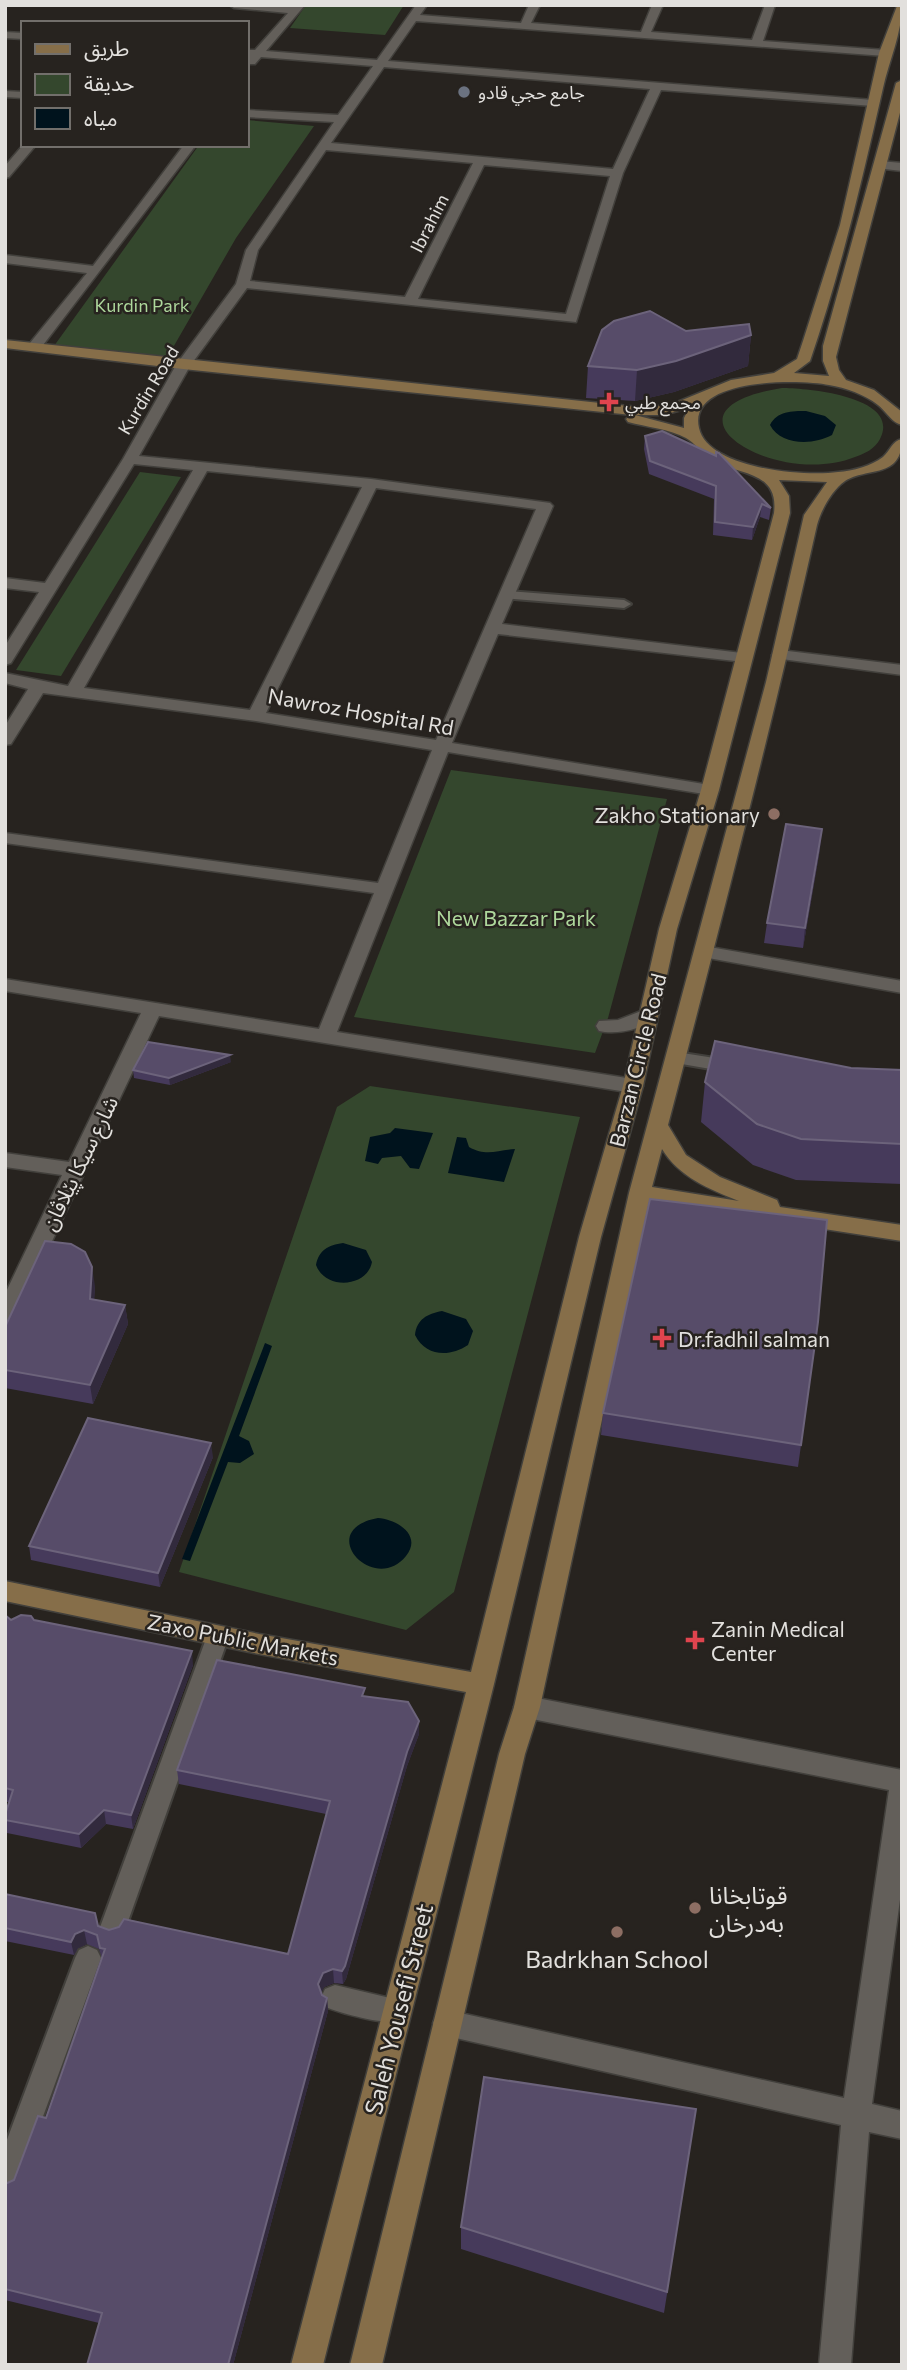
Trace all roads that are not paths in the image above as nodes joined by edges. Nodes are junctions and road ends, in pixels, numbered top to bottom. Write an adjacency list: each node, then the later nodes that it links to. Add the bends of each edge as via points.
1 (234, 5): 7 (street)
2 (422, 5): 8 (street, Kurdin Road)
3 (535, 5): 9 (street)
4 (657, 5): 10 (street)
5 (771, 5): 11 (street)
6 (902, 6): 12 (main road)
7 (299, 8): 13 (street)
8 (414, 18): 9 (street); 14 (street, Kurdin Road)
9 (525, 25): 10 (street)
10 (645, 34): 11 (street)
11 (757, 43): 12 (street)
12 (885, 52): 17 (main road)
13 (252, 54): 14 (street)
14 (382, 64): 16 (street); 20 (street, Kurdin Road)
15 (902, 83): 18 (main road)
16 (656, 88): 17 (street); 27 (street)
17 (873, 103): 36 (main road, via 846,225 803,361)
18 (899, 109): 25 (main road)
19 (248, 113): 20 (street)
20 (342, 119): 21 (street, Kurdin Road)
21 (322, 146): 24 (street); 31 (street, Kurdin Road, via 252,250)
22 (28, 147): 28 (street)
23 (188, 147): 30 (street)
24 (480, 161): 27 (street); 32 (street, Ibrahim)
25 (880, 165): 26 (street); 37 (main road, via 830,346 828,360)
26 (902, 167)
27 (617, 173): 32 (street, via 571,319)
28 (5, 174)
29 (5, 259): 30 (street)
30 (96, 270): 34 (street)
31 (243, 284): 32 (street); 35 (street, Kurdin Road)
32 (410, 300)
33 (5, 344): 34 (main road)
34 (35, 346): 35 (main road)
35 (183, 365): 39 (main road); 45 (street, Kurdin Road)
36 (778, 377): 37 (main road); 38 (main road)
37 (841, 383): 40 (main road, via 878,397)
38 (716, 391): 39 (main road, via 670,410 640,413); 42 (main road, via 693,411)
39 (606, 406): 42 (main road, via 634,420)
40 (896, 410): 41 (main road)
41 (902, 421)
42 (693, 435): 47 (main road, via 718,458)
43 (902, 443): 44 (main road)
44 (896, 456): 48 (main road)
45 (130, 459): 46 (street); 51 (street, Kurdin Road)
46 (203, 466): 49 (street); 61 (street)
47 (764, 474): 48 (main road, via 810,479); 56 (main road, Barzan Circle Road, via 779,489 784,505)
48 (842, 476): 55 (main road, Barzan Circle Road, via 812,515)
49 (371, 484): 52 (street, via 545,506); 62 (street)
50 (5, 583): 51 (street)
51 (51, 589): 57 (street, Kurdin Road)
52 (507, 595): 53 (lane); 54 (street)
53 (624, 604)
54 (492, 628): 56 (street); 64 (street)
55 (780, 655): 58 (street); 68 (main road, Barzan Circle Road)
56 (744, 657): 65 (main road, Barzan Circle Road)
57 (5, 660)
58 (902, 670)
59 (5, 678): 60 (street, Nawroz Hospital Rd)
60 (37, 687): 61 (street, Nawroz Hospital Rd); 63 (street)
61 (73, 692): 62 (street, Nawroz Hospital Rd)
62 (256, 716): 64 (street, Nawroz Hospital Rd)
63 (5, 740)
64 (441, 748): 65 (street, Nawroz Hospital Rd); 67 (street)
65 (710, 790): 72 (main road, Barzan Circle Road, via 668,929)
66 (5, 838): 67 (street)
67 (384, 889): 74 (street)
68 (704, 953): 70 (street); 75 (main road, Barzan Circle Road)
69 (5, 985): 71 (street)
70 (902, 987)
71 (153, 1008): 74 (street); 80 (street, شارع سيكا پێلاڤان)
72 (649, 1014): 73 (street, via 621,1026); 77 (main road, Barzan Circle Road)
73 (606, 1026)
74 (327, 1035): 77 (street)
75 (676, 1058): 76 (lane); 78 (main road, Barzan Circle Road)
76 (756, 1070)
77 (633, 1086): 87 (main road, Barzan Circle Road, via 590,1237)
78 (658, 1126): 81 (main road, Barzan Circle Road); 82 (main road, via 679,1160 690,1168)
79 (5, 1160): 80 (street)
80 (75, 1170): 84 (street, شارع سيكا پێلاڤان)
81 (640, 1193): 82 (main road); 89 (main road, Barzan Circle Road)
82 (804, 1219): 83 (main road)
83 (902, 1233)
84 (5, 1317)
85 (5, 1591): 86 (main road, Zaxo Public Markets)
86 (218, 1636): 88 (main road, Zaxo Public Markets); 92 (lane)
87 (488, 1653): 88 (main road, Saleh Yousefi Street)
88 (481, 1684): 95 (main road, Saleh Yousefi Street)
89 (527, 1707): 90 (street); 96 (main road)
90 (902, 1781)
91 (902, 1787): 97 (street)
92 (112, 1930)
93 (88, 1958): 99 (lane)
94 (335, 1998): 95 (street)
95 (397, 2011): 100 (main road, Saleh Yousefi Street)
96 (447, 2023): 97 (street); 101 (main road)
97 (856, 2114): 98 (street); 102 (street)
98 (902, 2125)
99 (5, 2182)
100 (307, 2365)
101 (366, 2365)
102 (835, 2365)

